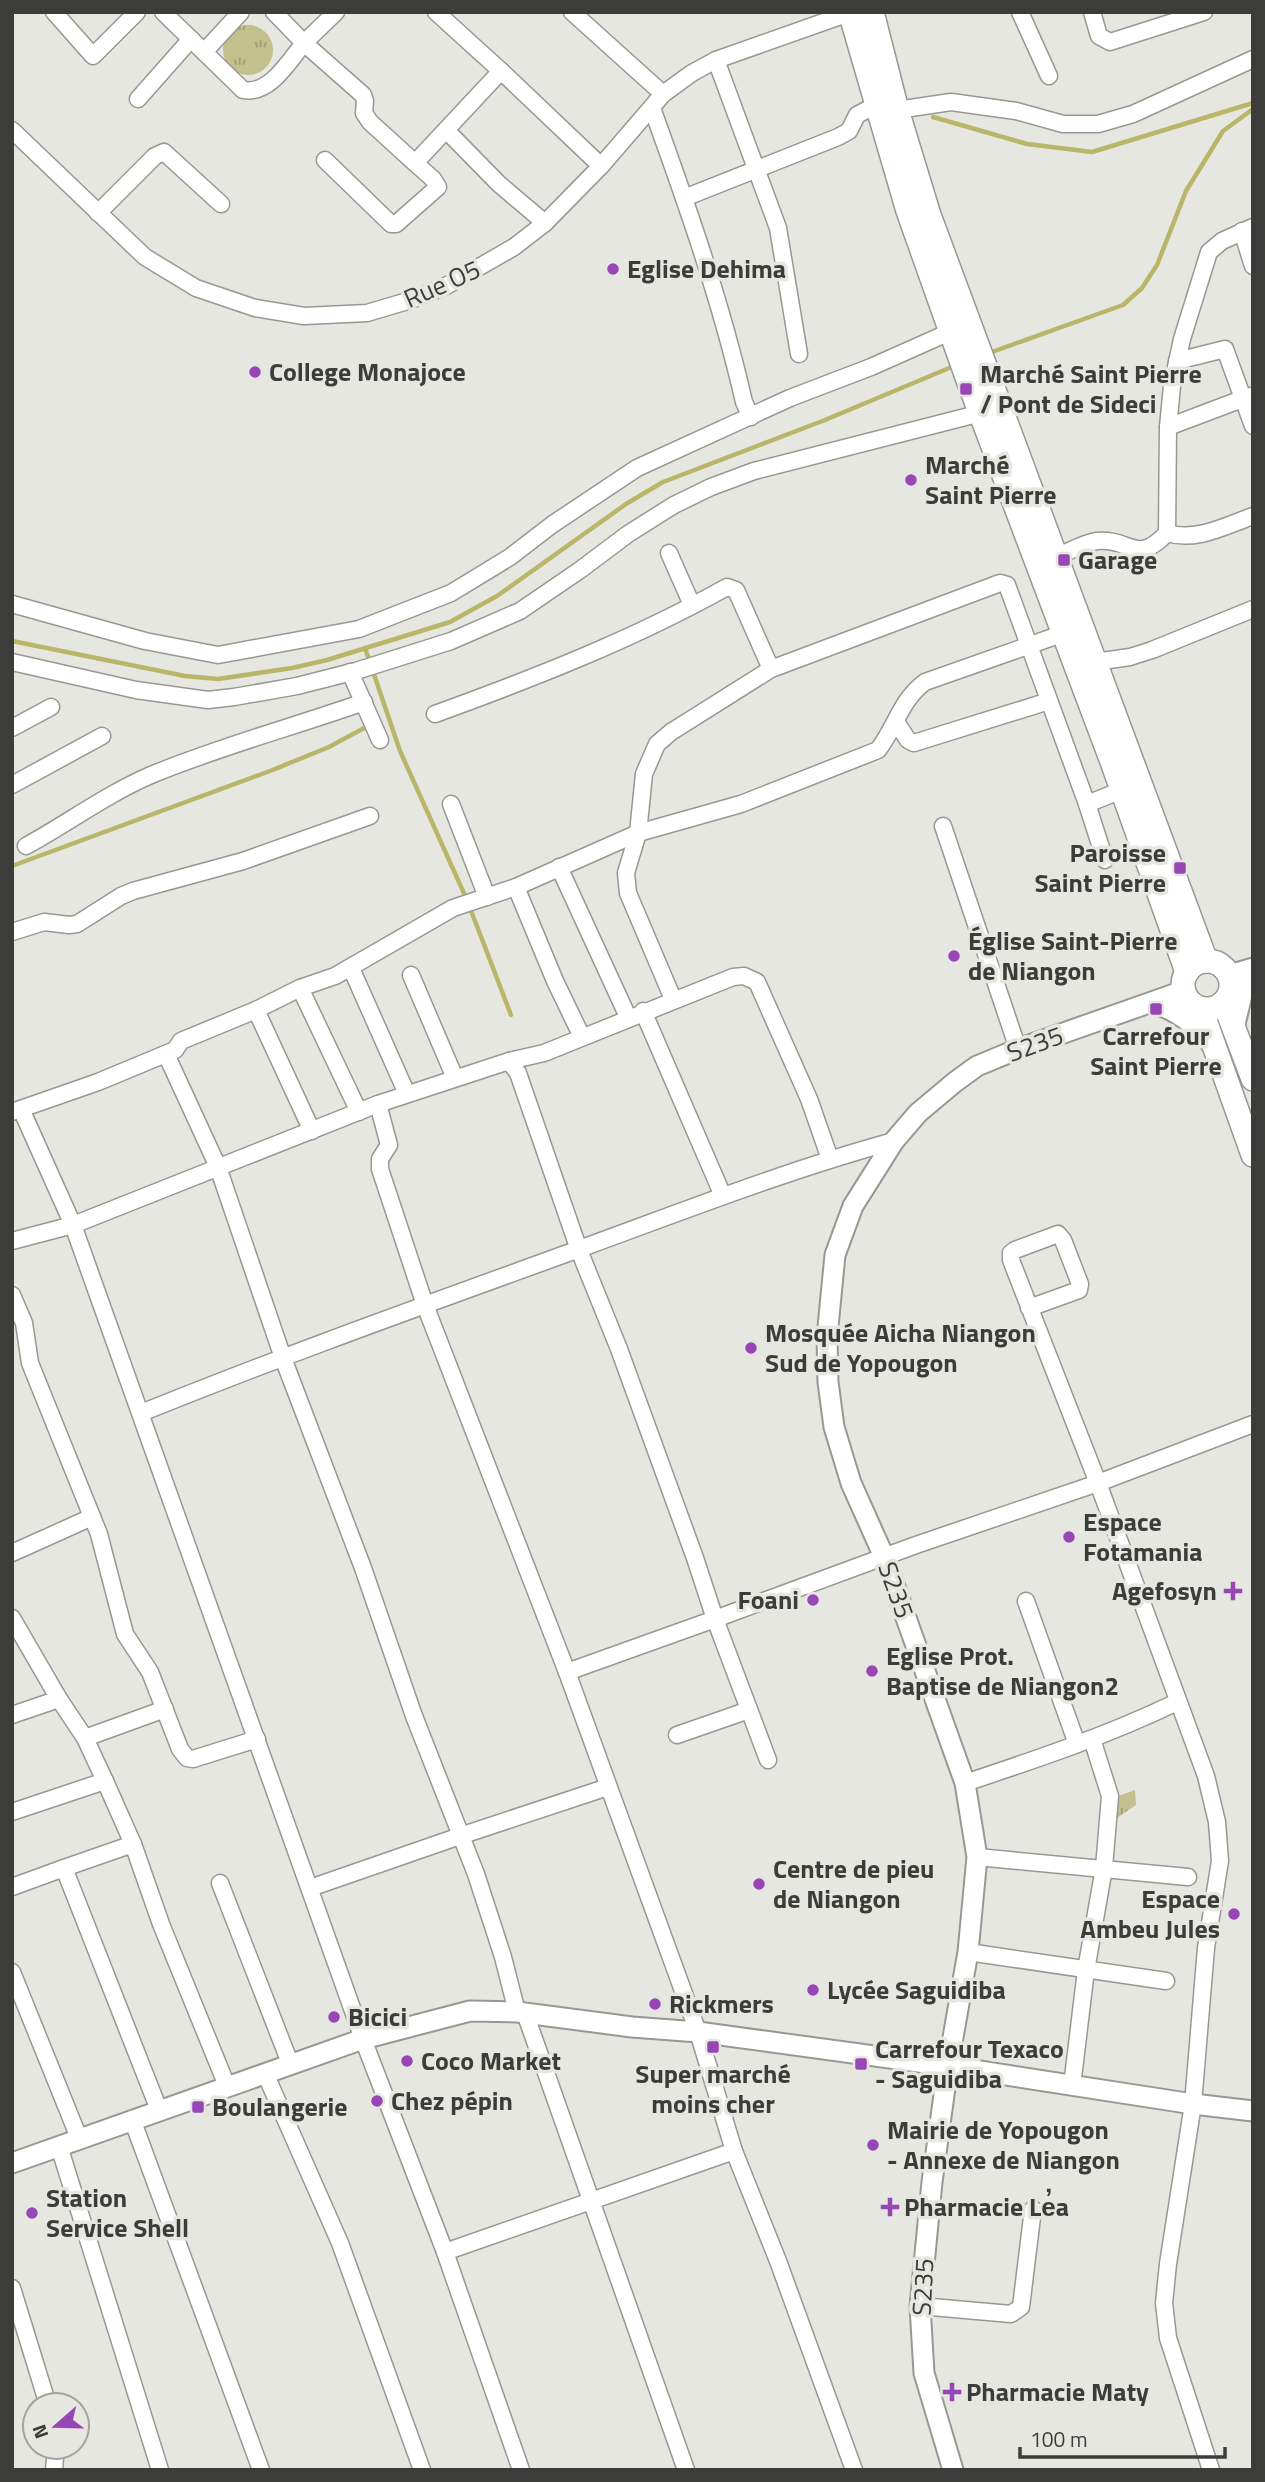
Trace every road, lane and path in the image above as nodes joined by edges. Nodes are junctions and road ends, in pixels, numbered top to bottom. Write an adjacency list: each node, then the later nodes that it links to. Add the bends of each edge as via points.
1 (54, 12): 2 (street, via 93,56)
2 (137, 12)
3 (163, 12): 14 (street)
4 (241, 12): 16 (street)
5 (274, 12): 15 (street)
6 (336, 12): 15 (street)
7 (436, 12): 19 (street)
8 (572, 12): 21 (street)
9 (851, 12): 17 (street, Rue O5); 23 (main road)
10 (872, 12): 23 (main road)
11 (1020, 12): 20 (street)
12 (1092, 12): 13 (street, via 1099,36 1110,42)
13 (1204, 12)
14 (191, 39): 16 (street); 22 (street)
15 (304, 43): 16 (street, via 264,88 253,92 243,90); 28 (street, via 363,95 364,113 370,122)
16 (204, 52)
17 (716, 60): 21 (street, Rue O5); 30 (street)
18 (1253, 60): 23 (street, via 1133,114 1098,124 1063,124 1016,111 951,102)
19 (502, 71): 26 (street); 29 (street)
20 (1049, 75)
21 (663, 94): 24 (street, Rue O5)
22 (138, 99)
23 (887, 107): 30 (street, via 857,115 845,134); 37 (main road, via 929,215)
24 (652, 108): 29 (street, Rue O5); 31 (street)
25 (12, 130): 33 (street, Rue O5)
26 (447, 131): 28 (street); 34 (street)
27 (325, 160): 28 (street, via 391,224 401,221 438,187)
28 (415, 163)
29 (601, 166): 34 (street, Rue O5)
30 (756, 170): 31 (street); 38 (street, via 778,228)
31 (684, 198): 43 (street)
32 (221, 204): 33 (street, via 164,152)
33 (98, 213): 34 (street, Rue O5, via 145,257 196,288 255,308 304,316 368,313 411,300 488,264)
34 (545, 223)
35 (1248, 229): 36 (street); 39 (street, via 1209,252)
36 (1253, 266)
37 (962, 341): 40 (main road); 43 (street, via 790,398)
38 (799, 354)
39 (1177, 361): 41 (street, via 1225,349); 45 (street)
40 (977, 377): 42 (main road); 49 (main road)
41 (1248, 397): 44 (street); 45 (street)
42 (981, 413): 53 (main road); 58 (street, via 754,471 711,487 628,534 520,611 451,641)
43 (751, 417): 50 (street, via 637,468 451,593 359,629 218,655 145,641)
44 (1253, 426)
45 (1168, 427): 47 (street)
46 (1253, 516): 47 (street, via 1192,536)
47 (1167, 533): 49 (street, via 1143,551 1097,541)
48 (669, 553): 51 (street)
49 (1056, 557): 53 (main road)
50 (12, 604)
51 (692, 605): 57 (street, via 727,587 737,590); 62 (street, via 504,689)
52 (1253, 609): 56 (street, via 1152,650)
53 (1073, 630): 54 (street); 56 (main road); 68 (main road)
54 (1029, 647): 57 (street, via 1003,583); 59 (street); 63 (street, via 925,682 910,694)
55 (12, 662): 58 (street, via 136,690 208,700)
56 (1095, 662): 83 (main road)
57 (771, 669): 73 (street, via 657,744 644,774)
58 (353, 672): 60 (street)
59 (1049, 701): 63 (street, via 914,743); 70 (street)
60 (364, 702): 66 (street); 74 (street, via 151,776 88,807)
61 (51, 707): 64 (street)
62 (435, 714)
63 (896, 722): 73 (street, via 878,750 846,764 741,804)
64 (12, 728)
65 (102, 736): 67 (street)
66 (380, 740)
67 (12, 785)
68 (1122, 790): 70 (street); 83 (main road)
69 (451, 804): 78 (street)
70 (1087, 804): 75 (street)
71 (370, 816): 79 (street, via 243,861 134,891 77,924 44,922)
72 (943, 826): 94 (street)
73 (638, 833): 76 (street); 86 (street, via 625,882)
74 (26, 846)
75 (1105, 860)
76 (559, 867): 77 (street); 91 (street)
77 (516, 887): 78 (street); 93 (street)
78 (474, 901): 80 (street, via 425,922)
79 (12, 932)
80 (351, 968): 85 (street); 100 (street)
81 (1253, 970): 84 (street); 92 (street)
82 (411, 975): 98 (street)
83 (1192, 975): 84 (main road, via 1220,965); 88 (street, S235); 89 (main road, via 1187,999)
84 (1229, 975): 87 (main road, via 1230,994)
85 (300, 988): 90 (street); 103 (street)
86 (673, 999): 91 (street); 107 (street, via 733,977 757,982)
87 (1224, 1002): 89 (main road); 92 (main road)
88 (1152, 1003): 94 (street, S235); 95 (street, via 1183,1017)
89 (1201, 1009): 95 (main road)
90 (256, 1010): 96 (street, via 181,1041); 104 (street)
91 (636, 1014): 93 (street); 109 (street)
92 (1234, 1028): 99 (main road)
93 (582, 1037): 97 (street)
94 (1018, 1049): 105 (street, S235, via 977,1066 955,1082)
95 (1216, 1050): 106 (main road)
96 (166, 1055): 102 (street); 108 (street)
97 (509, 1061): 98 (street); 112 (street, via 518,1073)
98 (455, 1078): 100 (street)
99 (1253, 1079)
100 (407, 1094): 101 (street)
101 (378, 1104): 103 (street); 114 (street, via 389,1145 380,1168)
102 (16, 1111): 110 (street)
103 (359, 1112): 104 (street)
104 (312, 1131): 108 (street)
105 (894, 1141): 107 (street); 123 (street, S235, via 853,1206 835,1255 827,1337 834,1427 851,1483)
106 (1253, 1155)
107 (830, 1158): 109 (street)
108 (218, 1167): 110 (street); 117 (street)
109 (723, 1196): 112 (street)
110 (73, 1225): 111 (street); 118 (street)
111 (12, 1241)
112 (579, 1250): 114 (street); 126 (street)
113 (12, 1295): 116 (street)
114 (425, 1305): 117 (street); 127 (street)
115 (1029, 1308): 115 (street, via 1079,1290 1058,1234 1011,1253); 120 (street)
116 (19, 1334): 121 (street)
117 (283, 1357): 118 (street); 142 (street)
118 (141, 1413): 135 (street)
119 (1253, 1424): 120 (street)
120 (1098, 1483): 123 (street); 129 (street)
121 (92, 1517): 122 (street); 130 (street, via 125,1634 150,1672)
122 (12, 1553)
123 (885, 1559): 126 (street); 139 (street, S235)
124 (1026, 1601): 136 (street)
125 (12, 1618): 128 (street)
126 (715, 1619): 127 (street); 131 (street)
127 (567, 1672): 140 (street)
128 (59, 1699): 132 (street); 134 (street)
129 (1177, 1702): 136 (street); 163 (street, via 1206,1776 1220,1839)
130 (165, 1709): 134 (street); 135 (street, via 187,1758)
131 (749, 1710): 133 (street); 137 (street)
132 (12, 1715)
133 (677, 1735)
134 (85, 1738): 138 (street)
135 (257, 1739): 150 (street)
136 (1084, 1742): 139 (street); 146 (street, via 1110,1796)
137 (768, 1760)
138 (105, 1781): 141 (street); 143 (street)
139 (965, 1783): 144 (street, S235)
140 (608, 1787): 142 (street); 156 (street)
141 (12, 1812)
142 (460, 1836): 150 (street); 155 (street)
143 (133, 1844): 145 (street); 161 (street)
144 (977, 1857): 146 (street); 151 (street, S235)
145 (64, 1868): 149 (street); 164 (street)
146 (1104, 1868): 147 (street); 152 (street)
147 (1188, 1878)
148 (220, 1883): 158 (street)
149 (12, 1887)
150 (310, 1888): 157 (street)
151 (968, 1952): 152 (street); 159 (street, S235)
152 (1086, 1970): 154 (street); 162 (street)
153 (12, 1972): 167 (street)
154 (1166, 1981)
155 (521, 2012): 156 (street); 157 (street, via 470,2011); 171 (street)
156 (698, 2032): 159 (street); 169 (street)
157 (363, 2039): 158 (street); 173 (street)
158 (290, 2063): 160 (street)
159 (948, 2066): 162 (street); 175 (street, S235)
160 (265, 2073): 161 (street); 180 (street, via 341,2243)
161 (227, 2086): 164 (street)
162 (1072, 2086): 163 (street)
163 (1193, 2104): 165 (street); 177 (street, via 1164,2303 1168,2338)
164 (159, 2110): 166 (street)
165 (1253, 2111)
166 (132, 2119): 167 (street); 179 (street)
167 (79, 2138): 168 (street)
168 (59, 2146): 170 (street); 178 (street)
169 (734, 2151): 171 (street); 183 (street)
170 (12, 2163)
171 (591, 2201): 173 (street); 182 (street)
172 (1033, 2208): 175 (street, via 1021,2307 1016,2312)
173 (445, 2252): 181 (street)
174 (12, 2288): 176 (street)
175 (920, 2306): 184 (street, S235, via 924,2372)
176 (44, 2391)
177 (1208, 2469)
178 (160, 2470)
179 (261, 2470)
180 (422, 2470)
181 (521, 2470)
182 (686, 2470)
183 (854, 2470)
184 (953, 2470)

